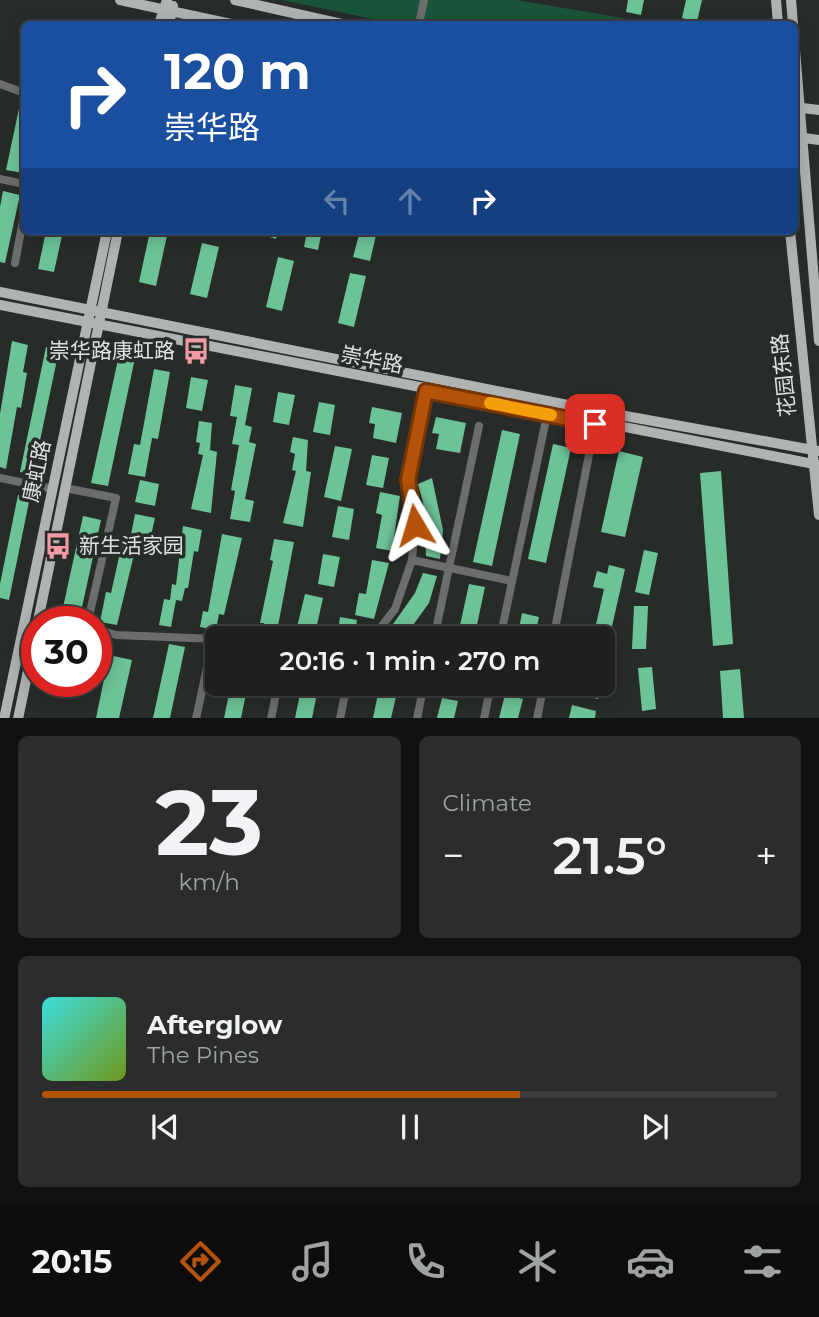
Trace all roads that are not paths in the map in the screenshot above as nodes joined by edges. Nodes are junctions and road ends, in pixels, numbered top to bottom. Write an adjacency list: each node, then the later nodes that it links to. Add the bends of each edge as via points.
1 (120, 0): 6 (main road)
2 (235, 0): 9 (main road)
3 (424, 0): 10 (street)
4 (776, 0): 11 (main road)
5 (791, 0): 12 (main road)
6 (169, 5): 7 (main road); 8 (main road)
7 (161, 21)
8 (221, 21)
9 (329, 21)
10 (420, 21)
11 (778, 21)
12 (793, 21)
13 (0, 87): 14 (street)
14 (21, 92)
15 (798, 107): 16 (main road)
16 (819, 110)
17 (798, 137): 18 (main road); 30 (main road, 花园东路)
18 (819, 140)
19 (0, 179): 20 (street)
20 (21, 183)
21 (21, 231): 25 (street)
22 (106, 235): 28 (main road, 康虹路)
23 (117, 235): 28 (main road, 康虹路)
24 (790, 235): 36 (main road, 花园东路)
25 (15, 262)
26 (0, 292): 28 (main road, 崇华路)
27 (0, 305): 29 (main road, 崇华路)
28 (96, 312): 29 (main road, 康虹路); 32 (main road, 崇华路)
29 (93, 325): 31 (main road, 崇华路); 39 (main road, 康虹路); 40 (main road, 康虹路)
30 (819, 341)
31 (426, 391): 33 (main road, 崇华路); 42 (street, via 408,480 415,525)
32 (598, 411): 34 (street); 36 (main road, 崇华路)
33 (547, 415): 34 (main road, 崇华路); 44 (street)
34 (595, 424): 37 (main road, 崇华路); 50 (street)
35 (478, 426): 43 (street)
36 (815, 452): 37 (main road, 花园东路)
37 (816, 466): 41 (main road, 花园东路)
38 (0, 478): 40 (street)
39 (65, 488): 45 (main road, 康虹路); 46 (street, via 116,498)
40 (53, 489): 60 (main road, 康虹路)
41 (819, 515)
42 (412, 560): 43 (street); 47 (street)
43 (449, 568): 44 (street); 48 (street)
44 (512, 581): 49 (street)
45 (41, 606)
46 (91, 606)
47 (383, 626)
48 (437, 626)
49 (503, 626)
50 (556, 626)
51 (112, 634): 52 (street)
52 (205, 639)
53 (205, 685): 62 (street)
54 (276, 696): 63 (street)
55 (345, 696): 64 (street)
56 (422, 696): 65 (street)
57 (489, 696): 66 (street)
58 (542, 696): 67 (street)
59 (23, 697): 61 (main road)
60 (4, 718)
61 (18, 718)
62 (196, 718)
63 (271, 718)
64 (340, 718)
65 (417, 718)
66 (484, 718)
67 (537, 718)

